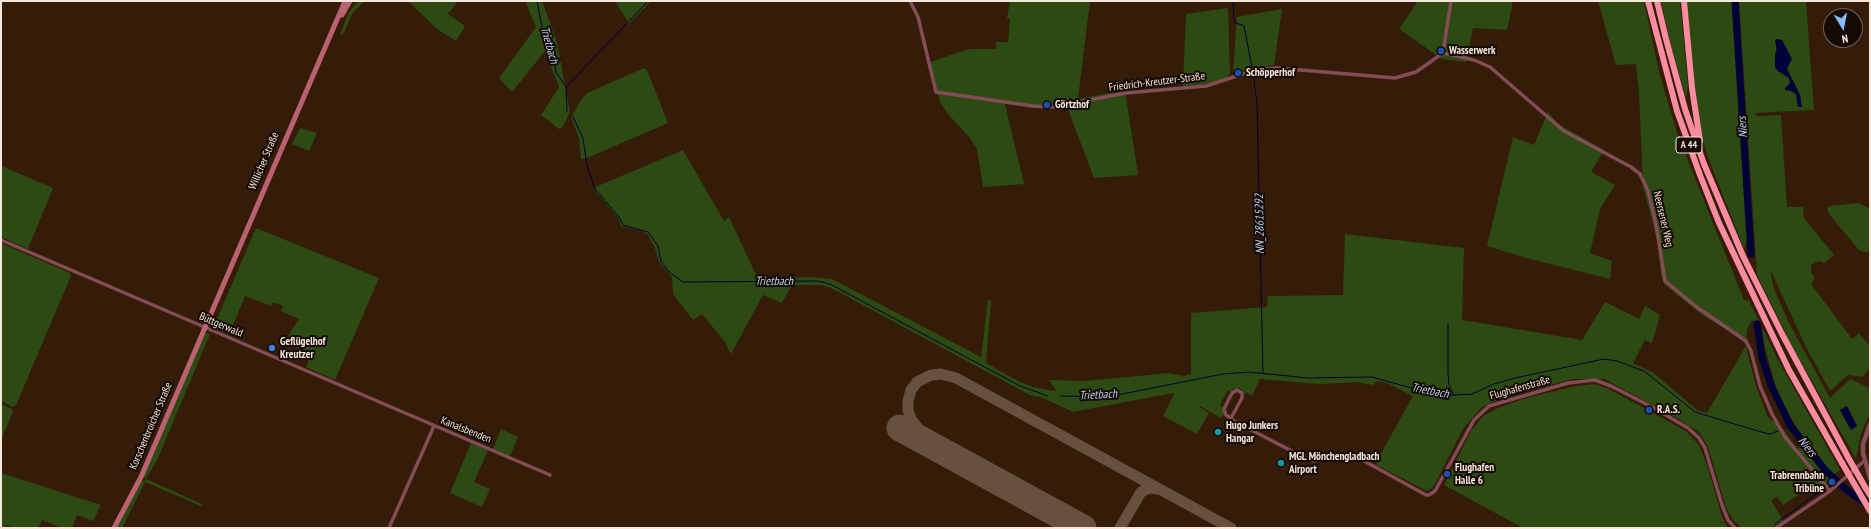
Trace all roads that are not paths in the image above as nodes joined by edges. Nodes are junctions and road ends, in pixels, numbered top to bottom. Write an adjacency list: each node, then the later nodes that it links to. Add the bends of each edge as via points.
1 (345, 1): 8 (main road, Willicher Straße)
2 (350, 1): 8 (main road)
3 (910, 1): 9 (street, Friedrich-Kreutzer-Straße, via 918,17 936,92 1033,106 1053,107 1126,93 1206,86 1255,70 1277,68 1395,78 1416,72)
4 (1450, 1): 9 (street)
5 (1648, 1): 21 (highway, A 44, bridge, via 1677,111 1719,223 1789,370)
6 (1657, 1): 10 (highway, A 44, via 1685,109)
7 (1684, 1): 10 (highway, via 1692,88)
8 (333, 30): 12 (main road, Willicher Straße)
9 (1443, 53): 19 (street, Neersener Weg, via 1474,60 1493,69 1564,131 1640,174 1646,185 1656,224 1665,281 1698,308 1746,341 1772,414 1785,437)
10 (1704, 164): 20 (highway, A 44, bridge, via 1760,291)
11 (1, 240): 12 (street, Büttgerwald)
12 (204, 329): 15 (street, Büttgerwald); 22 (main road, Korschenbroicher Straße, via 141,477)
13 (1231, 418): 13 (street, via 1225,413 1225,406 1234,391 1240,391 1242,398); 24 (street, Flughafenstraße, via 1309,460 1343,455 1355,456 1430,495 1435,491 1474,420 1489,406 1568,383 1595,380 1654,408 1688,428 1699,438 1705,448 1728,520)
14 (1870, 424): 16 (street, via 1863,444)
15 (434, 426): 17 (street, Kanalsbenden); 23 (street, Kanalsbenden)
16 (1864, 461): 18 (street); 19 (street)
17 (550, 475)
18 (1870, 478)
19 (1830, 491): 25 (street)
20 (1870, 495)
21 (1870, 511)
22 (114, 528)
23 (389, 528)
24 (1735, 528)
25 (1776, 528)

